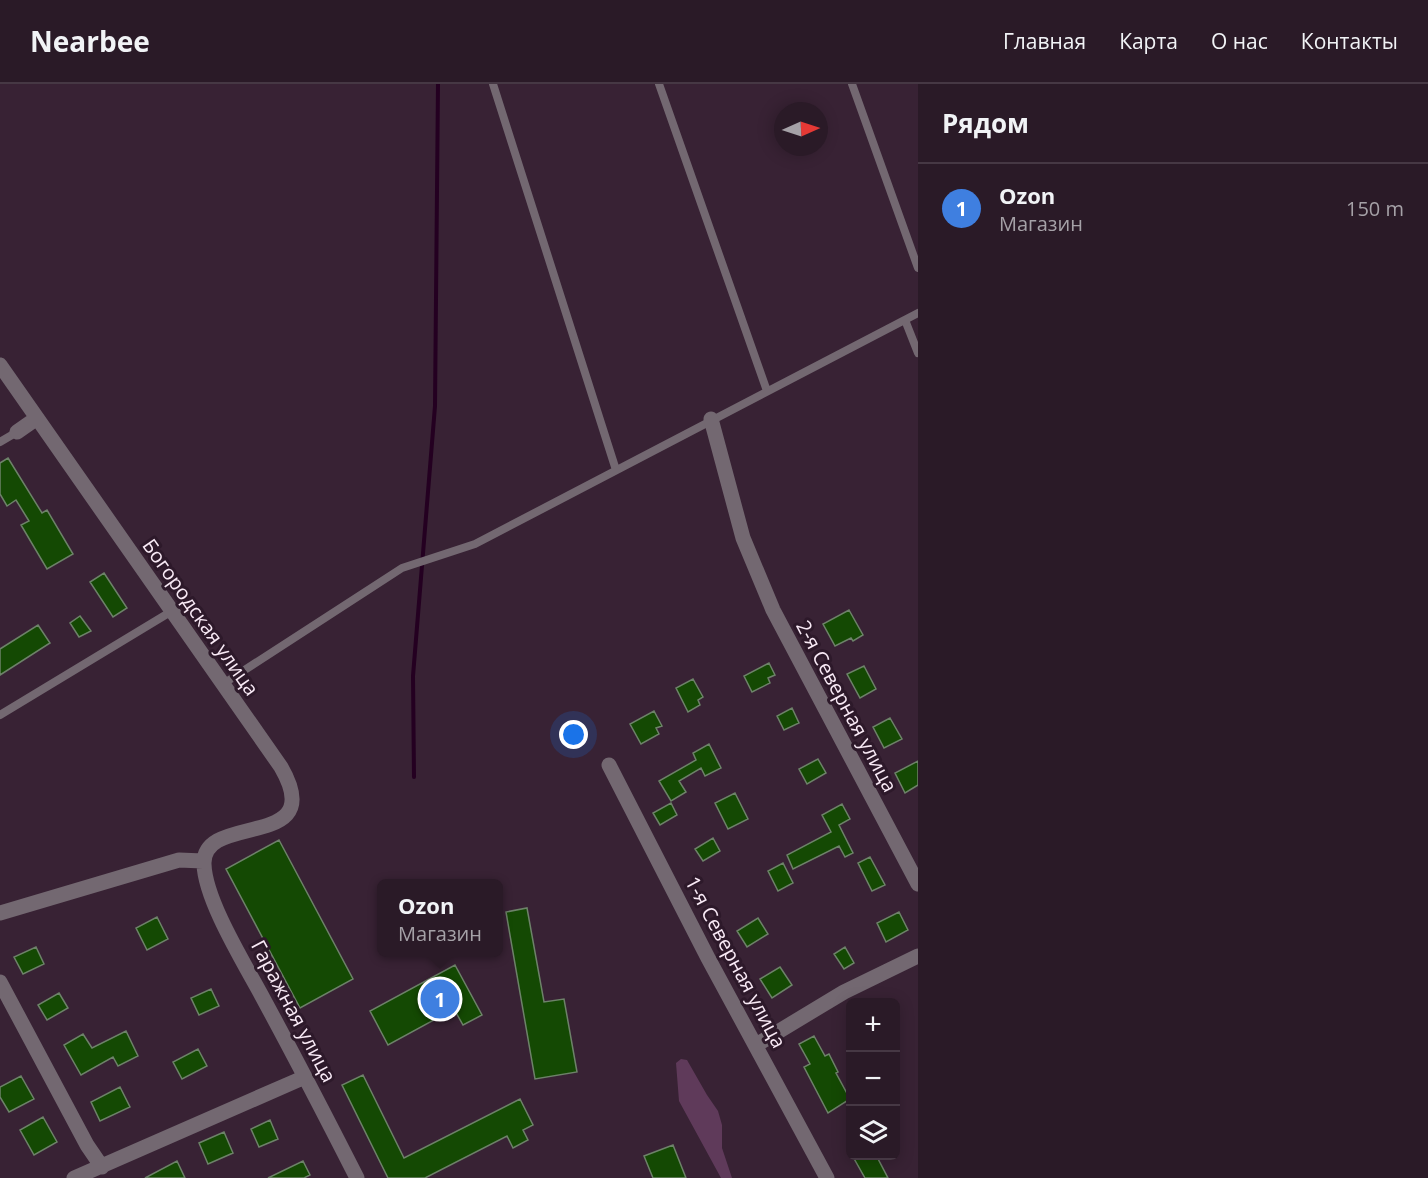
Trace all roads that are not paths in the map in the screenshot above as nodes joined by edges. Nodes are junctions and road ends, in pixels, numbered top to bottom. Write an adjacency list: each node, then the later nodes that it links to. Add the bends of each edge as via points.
1 (493, 84): 14 (lane)
2 (659, 84): 9 (lane)
3 (852, 84): 4 (lane)
4 (918, 268)
5 (918, 313): 6 (lane)
6 (905, 320): 7 (lane); 9 (lane)
7 (918, 353)
8 (0, 365): 10 (street, Богородская улица)
9 (767, 391): 11 (lane)
10 (37, 418): 12 (street); 15 (street, Богородская улица)
11 (711, 419): 14 (lane); 20 (street, 2-я Северная улица, via 743,538 773,610)
12 (16, 432): 13 (lane)
13 (0, 442)
14 (616, 470): 16 (lane, via 475,544 402,568)
15 (172, 611): 16 (street, Богородская улица); 17 (lane)
16 (223, 684): 19 (street, Богородская улица, via 281,767 293,794 283,818 213,842)
17 (0, 715)
18 (609, 765): 24 (street, 1-я Северная улица)
19 (203, 861): 21 (street, via 179,860); 25 (street, Гаражная улица, via 214,904)
20 (918, 884)
21 (2, 910)
22 (918, 956): 24 (street, via 844,992)
23 (0, 982): 26 (street)
24 (756, 1045): 29 (street, 1-я Северная улица)
25 (305, 1077): 26 (street); 28 (street, Гаражная улица)
26 (102, 1167): 27 (street)
27 (74, 1178)
28 (357, 1178)
29 (827, 1178)

